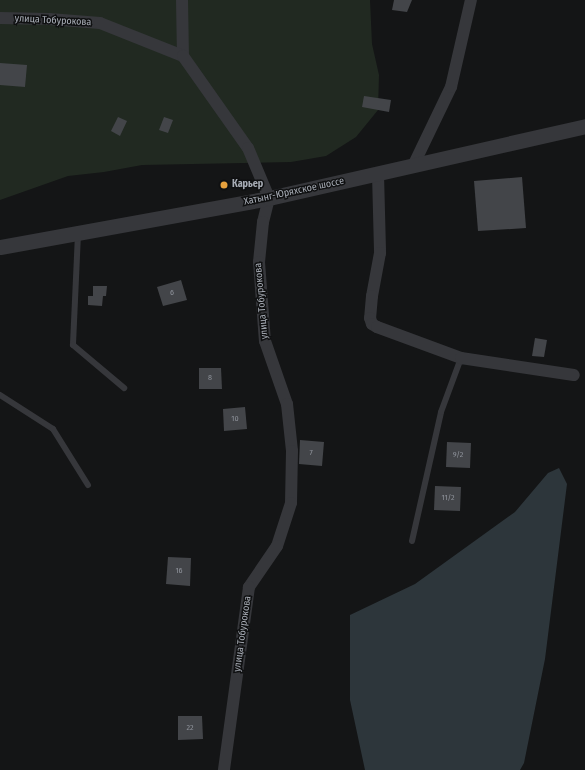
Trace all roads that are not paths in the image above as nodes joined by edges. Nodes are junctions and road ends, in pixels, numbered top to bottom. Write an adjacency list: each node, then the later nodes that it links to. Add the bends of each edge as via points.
1 (182, 0): 4 (street)
2 (471, 0): 6 (street, via 451,87)
3 (0, 18): 4 (street, улица Тобурокова, via 49,18 100,23)
4 (183, 56): 8 (street, via 248,148)
5 (585, 126): 6 (street, Хатынг-Юряхское шоссе)
6 (413, 166): 7 (street, Хатынг-Юряхское шоссе)
7 (378, 174): 8 (street, Хатынг-Юряхское шоссе); 11 (street, via 380,253 372,296 372,324)
8 (269, 198): 9 (street, Хатынг-Юряхское шоссе); 17 (street, улица Тобурокова, via 263,222 259,262 265,341 287,404 292,451 291,503 277,546 249,587)
9 (78, 234): 10 (street, Хатынг-Юряхское шоссе); 13 (lane, via 73,345)
10 (0, 247)
11 (461, 358): 12 (street); 16 (lane, via 441,412)
12 (574, 376)
13 (124, 388)
14 (0, 395): 15 (lane, via 53,429)
15 (88, 484)
16 (412, 541)
17 (224, 770)

